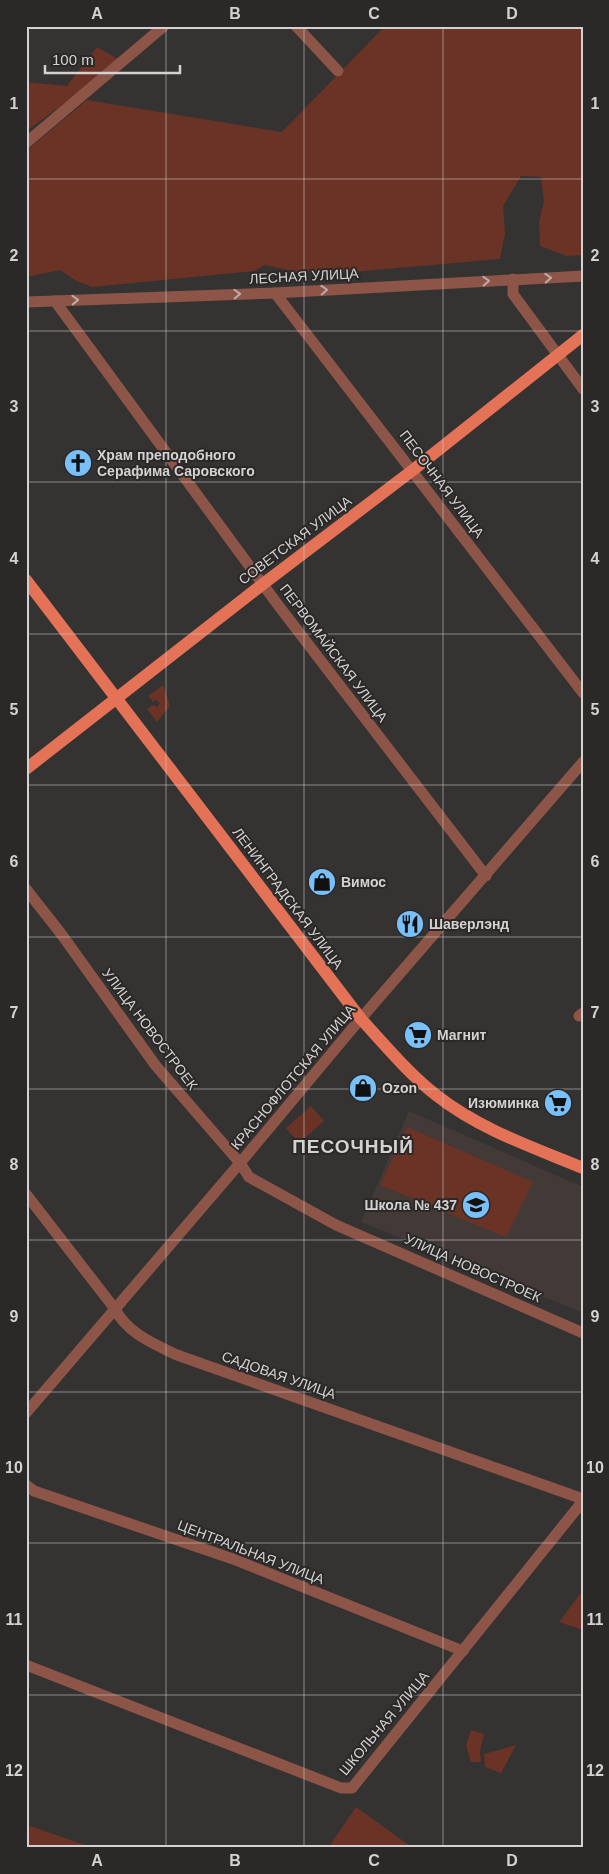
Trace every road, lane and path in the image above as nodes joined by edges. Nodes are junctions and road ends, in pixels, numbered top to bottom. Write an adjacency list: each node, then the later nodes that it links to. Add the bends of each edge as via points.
1 (164, 26): 4 (street)
2 (296, 26): 3 (street)
3 (338, 71)
4 (26, 143)
5 (583, 276): 6 (street, ЛЕСНАЯ УЛИЦА, one-way to 5)
6 (513, 279): 7 (street, ЛЕСНАЯ УЛИЦА, one-way to 6); 11 (street, via 513,294)
7 (275, 293): 8 (street, ЛЕСНАЯ УЛИЦА, one-way to 7); 13 (street, ПЕСОЧНАЯ УЛИЦА)
8 (55, 301): 9 (street, ЛЕСНАЯ УЛИЦА); 15 (street, ПЕРВОМАЙСКАЯ УЛИЦА)
9 (26, 302)
10 (583, 335): 11 (main road, СОВЕТСКАЯ УЛИЦА)
11 (558, 354): 12 (street); 13 (main road, СОВЕТСКАЯ УЛИЦА)
12 (583, 389)
13 (413, 470): 15 (main road, СОВЕТСКАЯ УЛИЦА); 16 (street, ПЕСОЧНАЯ УЛИЦА)
14 (26, 580): 17 (main road, ЛЕНИНГРАДСКАЯ УЛИЦА)
15 (263, 584): 17 (main road, СОВЕТСКАЯ УЛИЦА); 20 (street, ПЕРВОМАЙСКАЯ УЛИЦА)
16 (583, 693)
17 (117, 698): 19 (main road, СОВЕТСКАЯ УЛИЦА); 22 (main road, ЛЕНИНГРАДСКАЯ УЛИЦА)
18 (583, 762): 20 (street, КРАСНОФЛОТСКАЯ УЛИЦА)
19 (26, 769)
20 (486, 876): 22 (street, КРАСНОФЛОТСКАЯ УЛИЦА)
21 (26, 889): 23 (street, УЛИЦА НОВОСТРОЕК, via 156,1066)
22 (361, 1018): 23 (street, КРАСНОФЛОТСКАЯ УЛИЦА); 24 (main road, ЛЕНИНГРАДСКАЯ УЛИЦА, via 437,1097 476,1122)
23 (240, 1164): 26 (street, КРАСНОФЛОТСКАЯ УЛИЦА); 27 (street, УЛИЦА НОВОСТРОЕК, via 249,1176 336,1225)
24 (583, 1168)
25 (26, 1194): 26 (street, САДОВАЯ УЛИЦА)
26 (114, 1309): 28 (street, КРАСНОФЛОТСКАЯ УЛИЦА); 30 (street, САДОВАЯ УЛИЦА, via 121,1321 151,1343 177,1355)
27 (583, 1333)
28 (26, 1412)
29 (26, 1485): 31 (street, ЦЕНТРАЛЬНАЯ УЛИЦА, via 34,1491 233,1559)
30 (583, 1500): 31 (street, ШКОЛЬНАЯ УЛИЦА)
31 (463, 1651): 32 (street, ШКОЛЬНАЯ УЛИЦА, via 352,1788 341,1788)
32 (26, 1665)

